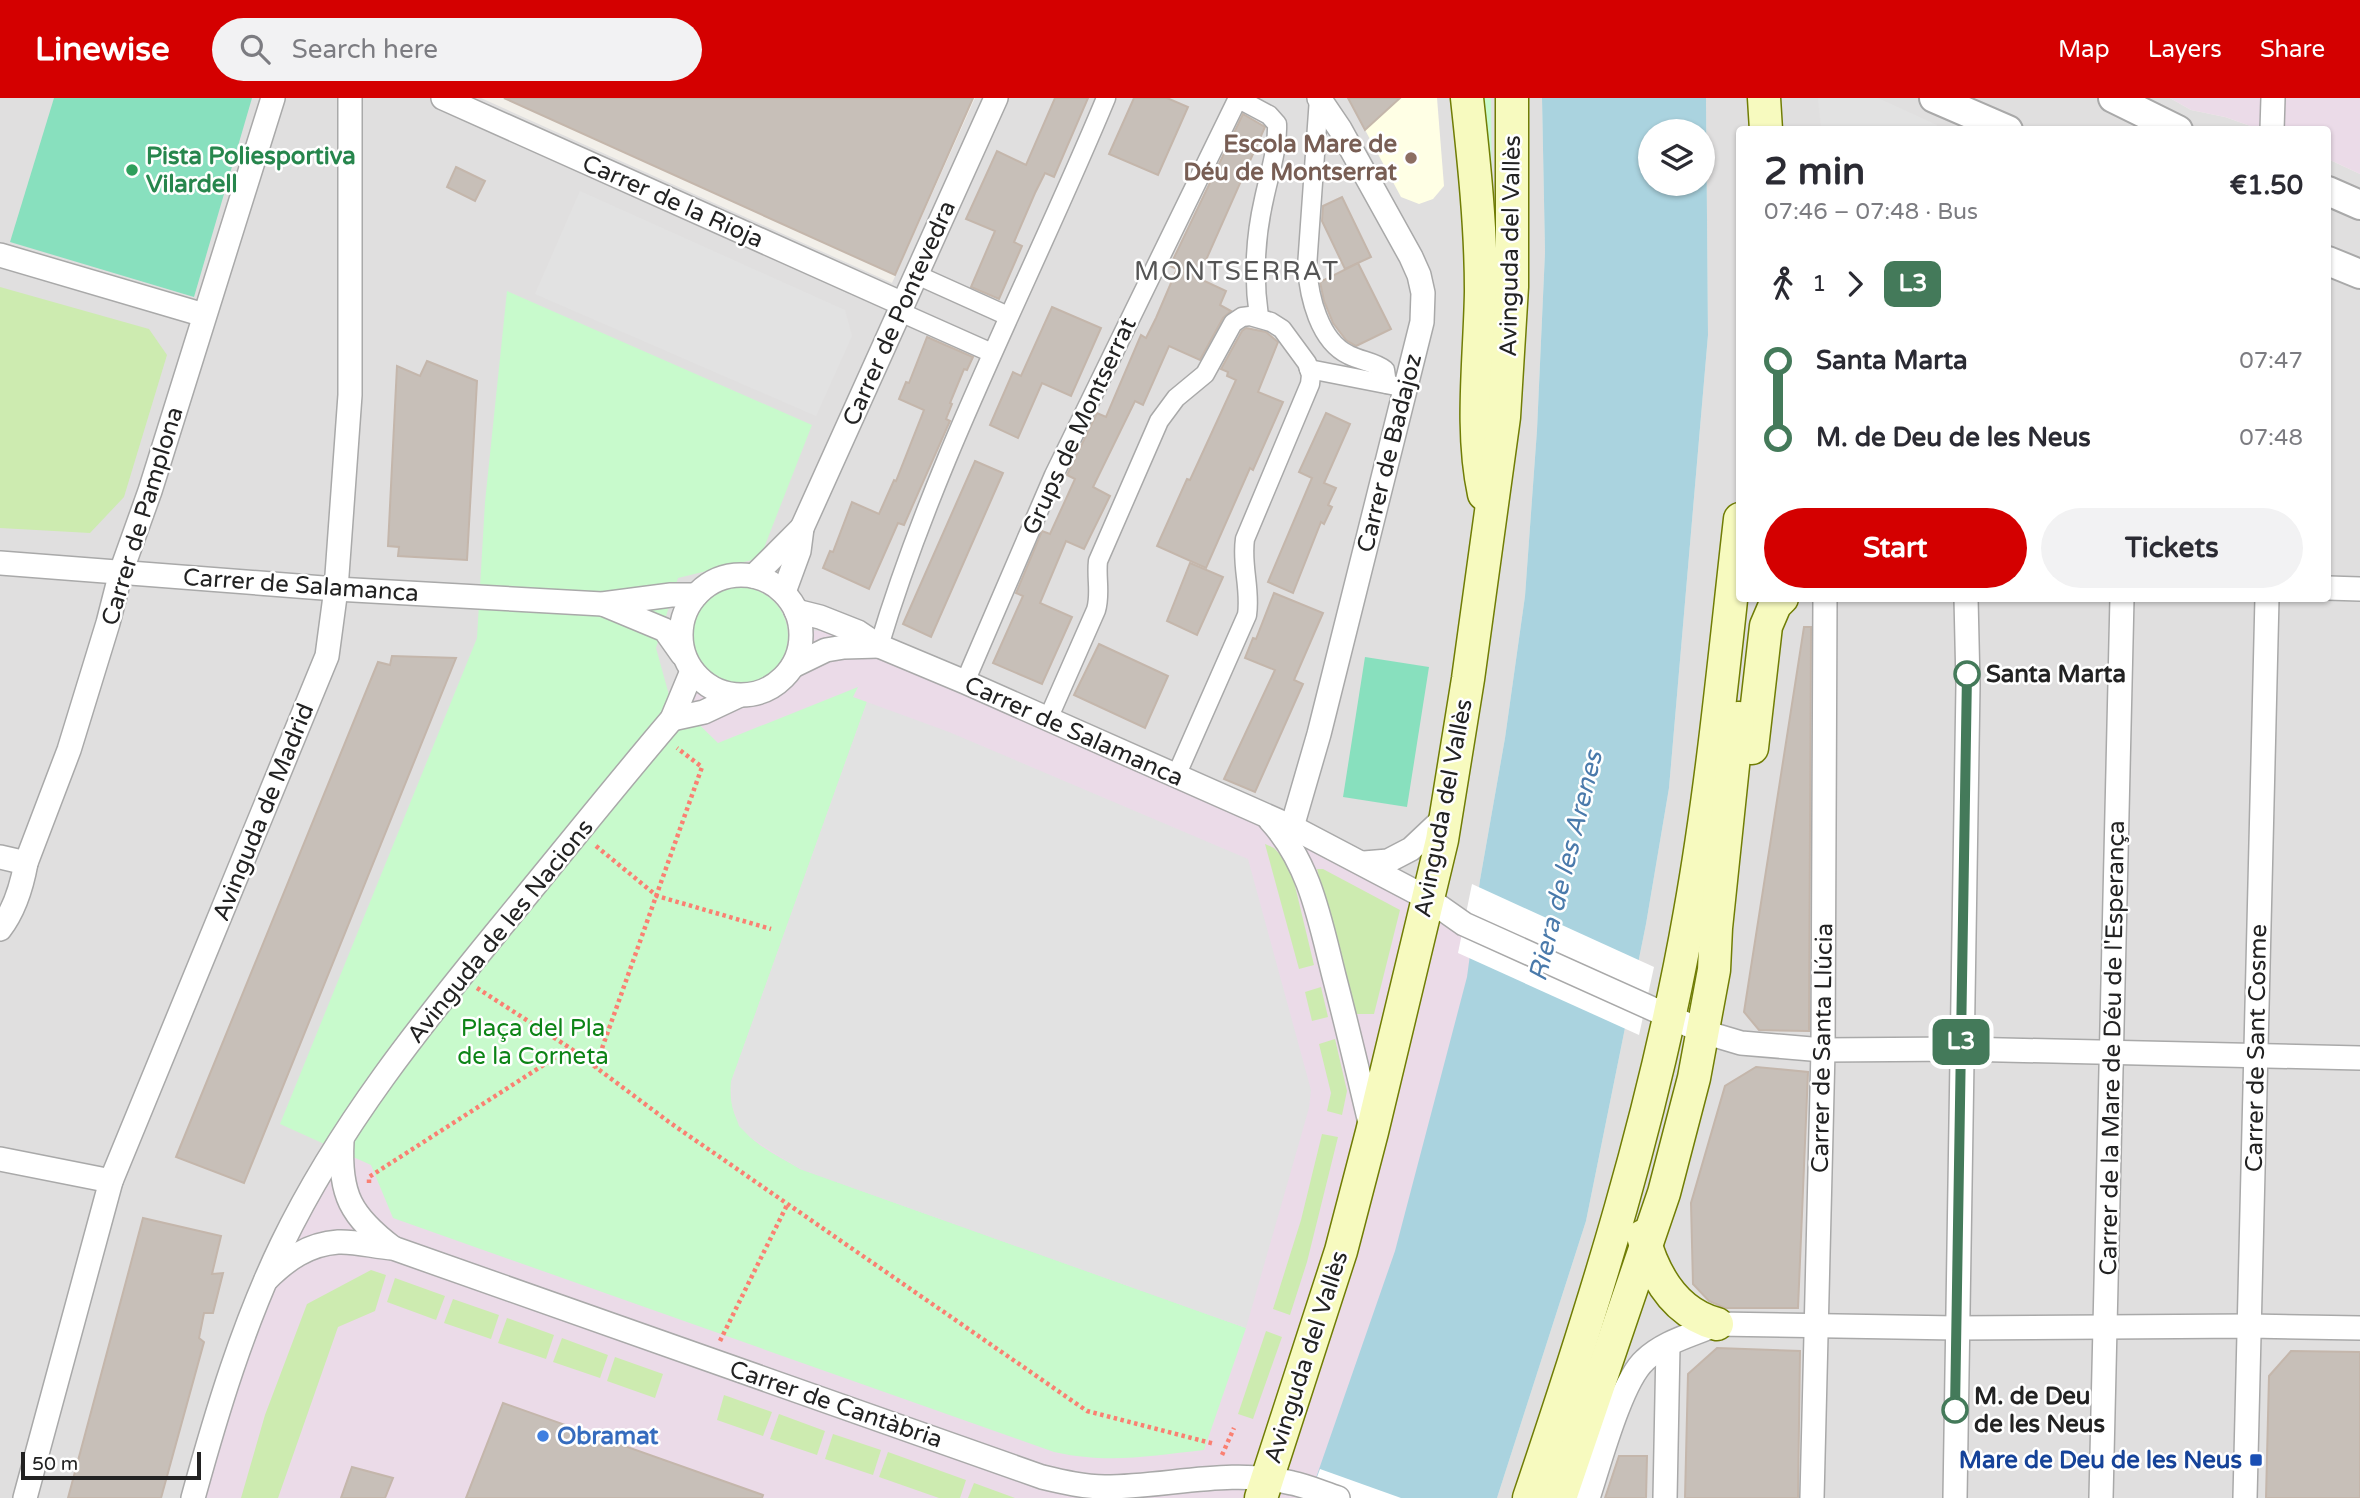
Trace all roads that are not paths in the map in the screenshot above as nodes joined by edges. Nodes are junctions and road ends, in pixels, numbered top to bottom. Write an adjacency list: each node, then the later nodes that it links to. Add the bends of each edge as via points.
1 (273, 98): 27 (street, Carrer de Pamplona)
2 (350, 98): 40 (street, Avinguda de Madrid, via 350,395)
3 (443, 98): 26 (street, Carrer de la Rioja)
4 (996, 98): 25 (street, Carrer de Pontevedra)
5 (1106, 98): 28 (street)
6 (1237, 98): 29 (street, Grups de Montserrat, via 1277,124 1257,233); 54 (street, Grups de Montserrat, via 1054,475)
7 (1319, 98): 32 (street, Carrer de Badajoz, via 1419,275 1422,322); 32 (street, via 1308,243 1310,295 1334,343 1350,356 1379,365)
8 (1467, 98): 33 (main road, via 1480,286 1477,460)
9 (1512, 98): 33 (main road, Avinguda del Vallès, via 1512,287 1504,417)
10 (1746, 98): 16 (main road)
11 (1764, 98): 17 (main road)
12 (1934, 98): 15 (street)
13 (2113, 98): 18 (street)
14 (2273, 98): 19 (street)
15 (1973, 123)
16 (1748, 126)
17 (1766, 126)
18 (2170, 126)
19 (2272, 126)
20 (2331, 192): 21 (street)
21 (2360, 205)
22 (0, 255): 27 (street)
23 (2331, 262): 24 (street)
24 (2360, 274)
25 (917, 275): 26 (street, Carrer de Pontevedra); 28 (street)
26 (901, 308): 30 (street); 34 (street, Carrer de Pontevedra)
27 (204, 315): 37 (street, Carrer de Pamplona)
28 (1008, 316): 30 (street)
29 (1259, 317): 31 (street, via 1282,329); 56 (street, via 1242,317 1233,323 1205,374 1175,398 1159,421 1098,561 1099,601)
30 (992, 353): 51 (street, via 921,520)
31 (1309, 369): 32 (street); 58 (street, via 1310,384 1245,539 1247,615)
32 (1397, 386): 61 (street, Carrer de Badajoz, via 1385,465)
33 (1489, 520): 59 (main road, Avinguda del Vallès)
34 (802, 528): 38 (street, Carrer de Pontevedra); 43 (street, Carrer de Pontevedra)
35 (1736, 551): 68 (main road, via 1696,873)
36 (0, 563): 37 (street, Carrer de Salamanca)
37 (121, 572): 40 (street, Carrer de Salamanca); 63 (street, Carrer de Pamplona, via 69,750)
38 (754, 576): 42 (street, via 722,578); 43 (street, via 770,582)
39 (2331, 587): 41 (street)
40 (337, 589): 50 (street, Carrer de Salamanca); 79 (street, Avinguda de Madrid, via 327,656)
41 (2360, 589)
42 (695, 595): 50 (street, Carrer de Salamanca); 52 (street, via 681,624 681,646)
43 (790, 602): 51 (street, Carrer de Salamanca); 53 (street, via 802,629)
44 (1751, 602): 67 (main road)
45 (1778, 602): 67 (main road, via 1766,626 1727,929)
46 (1825, 602): 71 (street, Carrer de Santa Llúcia)
47 (1966, 602): 70 (street)
48 (2122, 602): 72 (street, Carrer de la Mare de Déu de l'Esperança)
49 (2267, 602): 73 (street, Carrer de Sant Cosme)
50 (602, 604): 52 (street, Carrer de Salamanca, via 665,630)
51 (879, 646): 53 (street, Carrer de Salamanca, via 826,650); 54 (street, Carrer de Salamanca)
52 (688, 664): 55 (street, via 713,688); 57 (street, Avinguda de les Nacions)
53 (793, 666): 55 (street, via 764,691)
54 (965, 682): 56 (street, Carrer de Salamanca)
55 (738, 696): 57 (street)
56 (1048, 719): 58 (street, Carrer de Salamanca)
57 (666, 727): 76 (street, Avinguda de les Nacions, via 460,977)
58 (1176, 776): 60 (street, Carrer de Salamanca)
59 (1446, 816): 64 (street, via 1411,849 1388,861); 65 (main road, Avinguda del Vallès)
60 (1268, 818): 61 (street, Carrer de Salamanca); 75 (street, Carrer de Salamanca, via 1298,856 1315,901)
61 (1292, 827): 64 (street, Carrer de Salamanca)
62 (0, 856): 63 (street)
63 (26, 863): 66 (street, Carrer de Pamplona, via 23,881)
64 (1364, 863): 65 (street, Carrer de Salamanca)
65 (1427, 898): 68 (street, Carrer de Salamanca, via 1464,924); 75 (main road, Avinguda del Vallès)
66 (0, 929)
67 (1714, 970): 69 (main road)
68 (1660, 1011): 69 (street, Carrer de Salamanca); 78 (main road)
69 (1704, 1032): 71 (street, Carrer de Salamanca, via 1741,1043); 80 (main road)
70 (1961, 1049): 71 (street, Carrer de Salamanca); 72 (street, Carrer de Salamanca); 87 (street)
71 (1823, 1050): 84 (street, Carrer de Santa Llúcia)
72 (2112, 1052): 73 (street, Carrer de Salamanca); 86 (street, Carrer de la Mare de Déu de l'Esperança)
73 (2255, 1055): 74 (street, Carrer de Salamanca); 85 (street, Carrer de Sant Cosme)
74 (2360, 1058)
75 (1372, 1132): 90 (main road, Avinguda del Vallès)
76 (342, 1137): 81 (street, Carrer de Cantàbria, via 341,1170 350,1202 364,1224); 82 (street, Avinguda de les Nacions)
77 (0, 1159): 79 (street)
78 (1633, 1165): 80 (main road, via 1637,1214); 94 (main road)
79 (111, 1181): 91 (street, Avinguda de Madrid)
80 (1646, 1247): 83 (main road, via 1675,1302); 95 (main road)
81 (393, 1248): 82 (street, Carrer de Cantàbria, via 338,1242 316,1247 283,1262); 90 (street, Carrer de Cantàbria, via 1042,1477 1104,1487 1198,1479)
82 (266, 1280): 92 (street, Avinguda de les Nacions, via 226,1384)
83 (1717, 1324): 84 (street); 89 (street)
84 (1818, 1326): 87 (street); 98 (street, Carrer de Santa Llúcia)
85 (2250, 1326): 86 (street); 88 (street); 101 (street, Carrer de Sant Cosme)
86 (2105, 1327): 87 (street); 100 (street, Carrer de la Mare de Déu de l'Esperança)
87 (1956, 1328): 99 (street)
88 (2360, 1328)
89 (1668, 1346): 96 (street, via 1645,1360 1633,1375); 97 (street)
90 (1283, 1487): 93 (street, Carrer de Cantàbria)
91 (24, 1498)
92 (193, 1498)
93 (1338, 1498)
94 (1529, 1498)
95 (1560, 1498)
96 (1587, 1498)
97 (1665, 1498)
98 (1812, 1498)
99 (1955, 1498)
100 (2101, 1498)
101 (2245, 1498)

